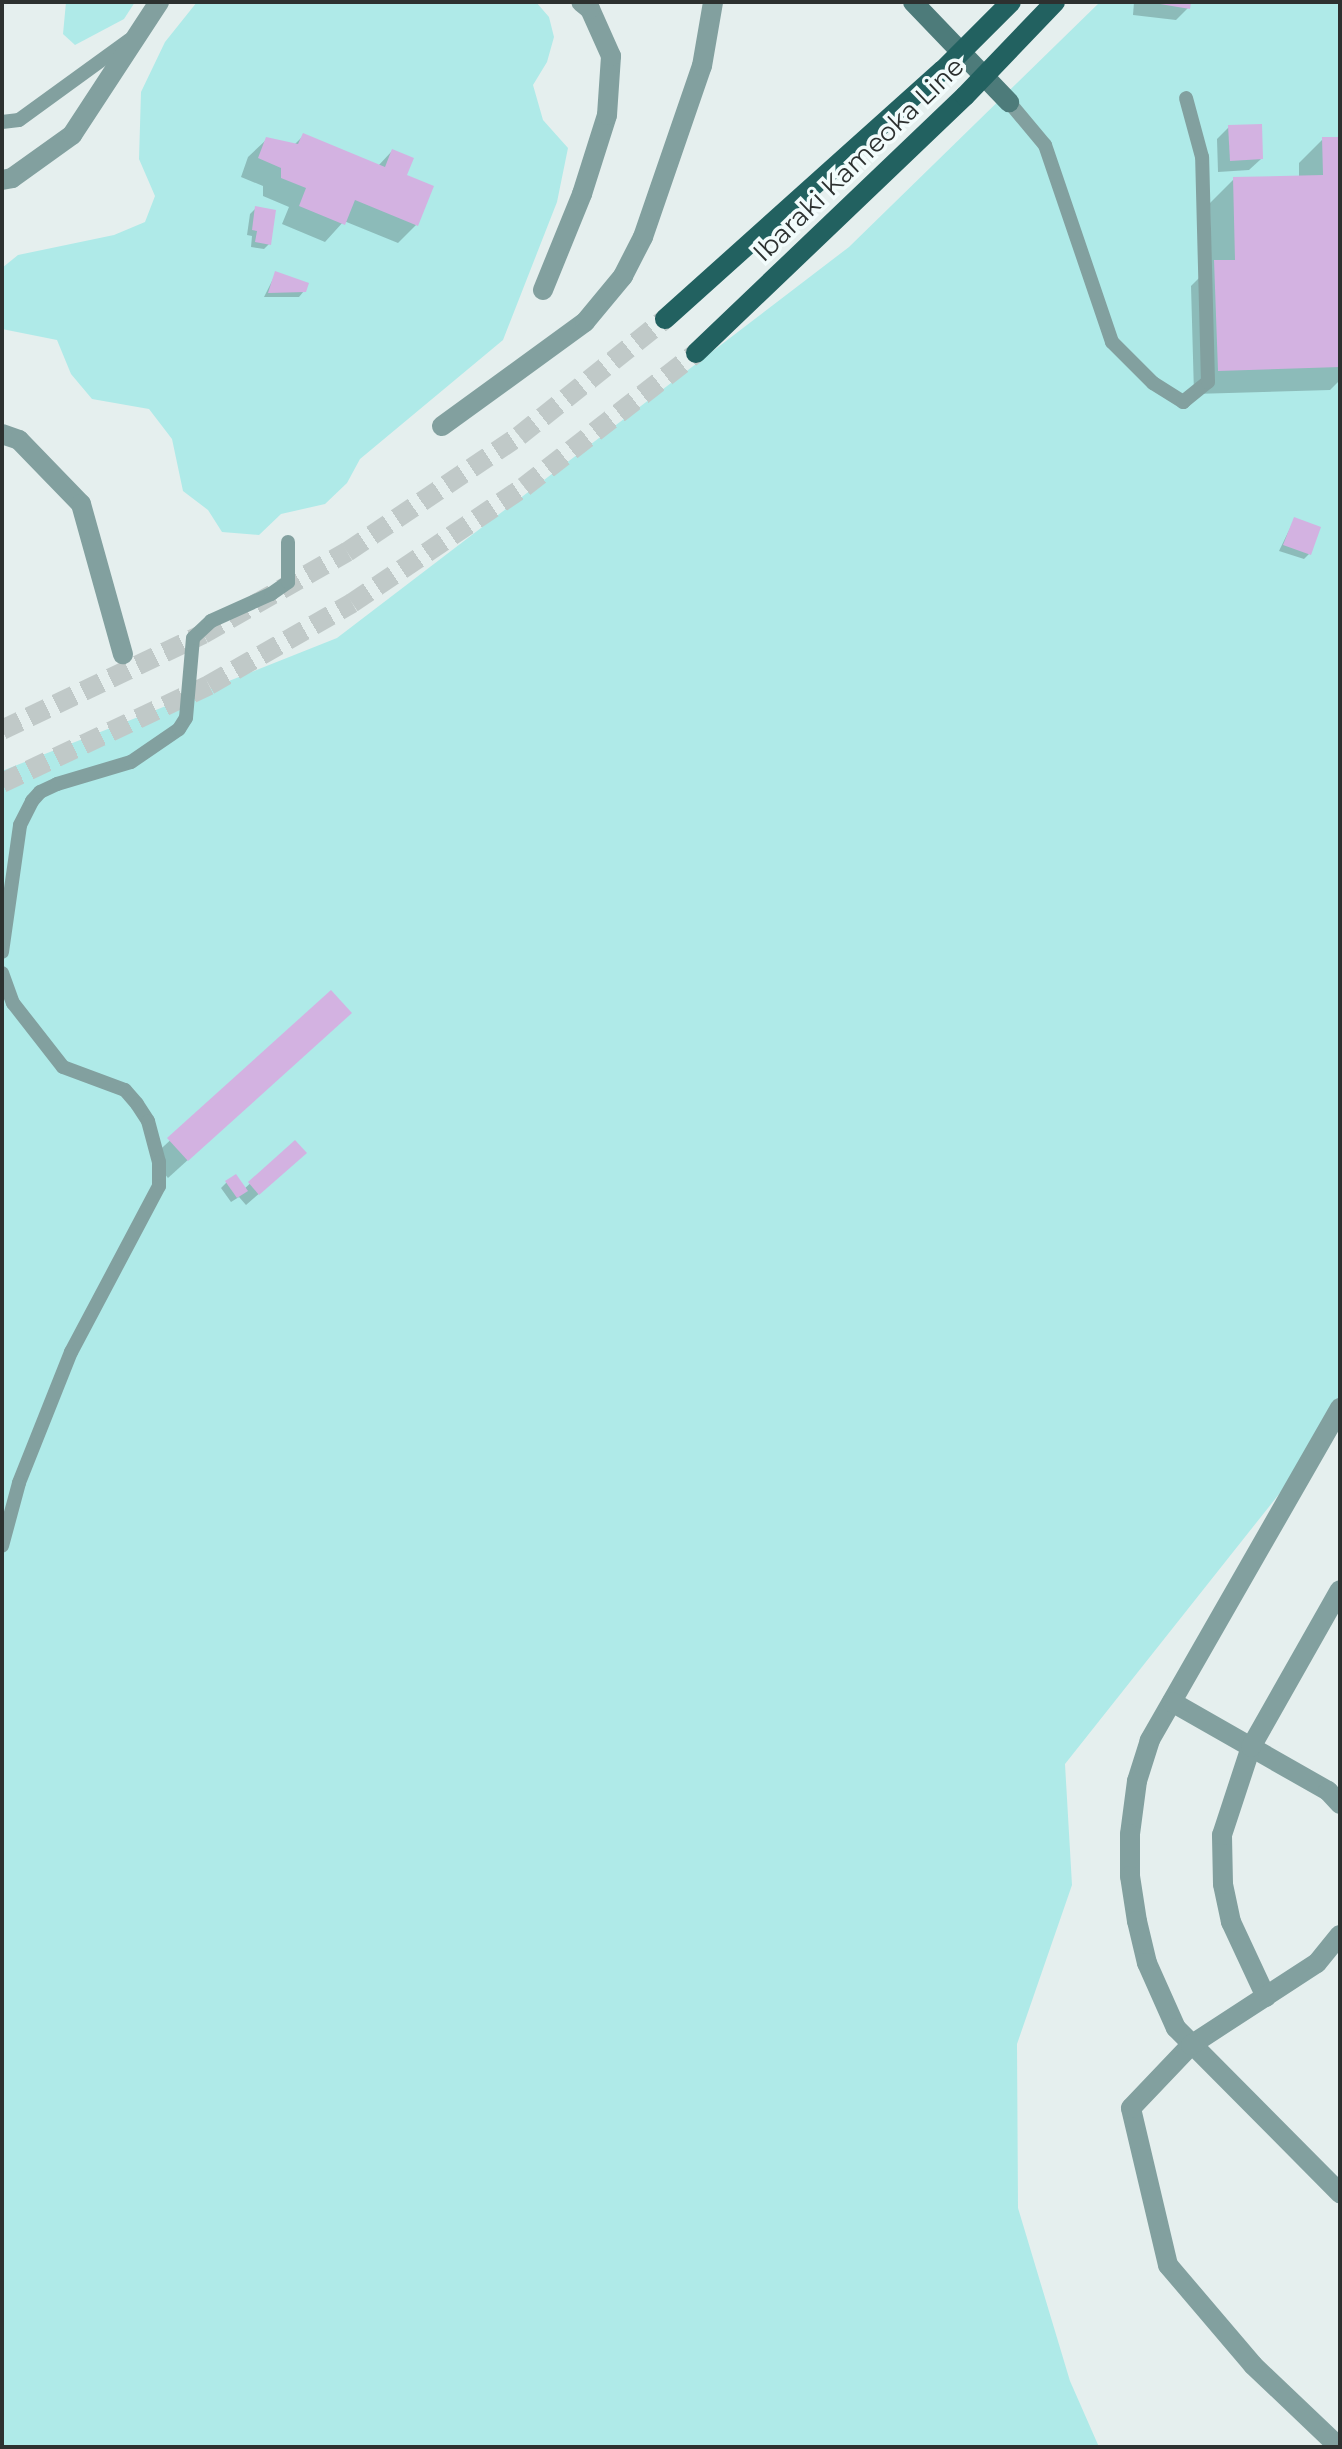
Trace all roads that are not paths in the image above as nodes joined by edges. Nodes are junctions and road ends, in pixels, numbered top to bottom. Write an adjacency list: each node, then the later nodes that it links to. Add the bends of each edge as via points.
1 (159, 2): 7 (street)
2 (581, 2): 12 (street, via 590,9 611,56 607,115)
3 (713, 2): 15 (street, via 702,66 643,237 623,276 585,322)
4 (913, 2): 9 (street)
5 (1011, 2): 13 (main road, Ibaraki Kameoka Line, bridge, via 943,70)
6 (1055, 2): 14 (main road, Ibaraki Kameoka Line, bridge, via 965,96)
7 (136, 35): 10 (lane, via 19,120); 11 (street, via 72,135)
8 (1186, 98): 9 (lane, via 1202,157 1208,382 1183,402 1153,383 1112,342 1045,145)
9 (1009, 102)
10 (2, 122)
11 (2, 180)
12 (543, 290)
13 (665, 319)
14 (696, 353)
15 (442, 426)
16 (2, 434): 18 (street, via 19,440 81,504)
17 (288, 542): 19 (lane, via 288,582 211,621 193,638 186,718 179,729 131,762 57,784 32,801 20,825)
18 (123, 654)
19 (2, 952)
20 (2, 973): 22 (lane, via 13,1003 63,1067 125,1090 137,1104 148,1121 159,1162 159,1186 71,1352 19,1483)
21 (1340, 1408): 25 (street)
22 (2, 1546)
23 (1340, 1590): 24 (street)
24 (1332, 1624): 26 (street)
25 (1172, 1702): 26 (street); 30 (street, via 1150,1740 1137,1781 1130,1876 1147,1963 1176,2028)
26 (1251, 1747): 27 (street, via 1328,1791); 29 (street, via 1222,1835 1223,1884 1231,1922)
27 (1340, 1804)
28 (1340, 1935): 29 (street, via 1317,1963)
29 (1266, 1997): 30 (street)
30 (1191, 2045): 31 (street); 32 (street, via 1131,2108 1168,2265 1253,2365)
31 (1340, 2193)
32 (1339, 2447)

